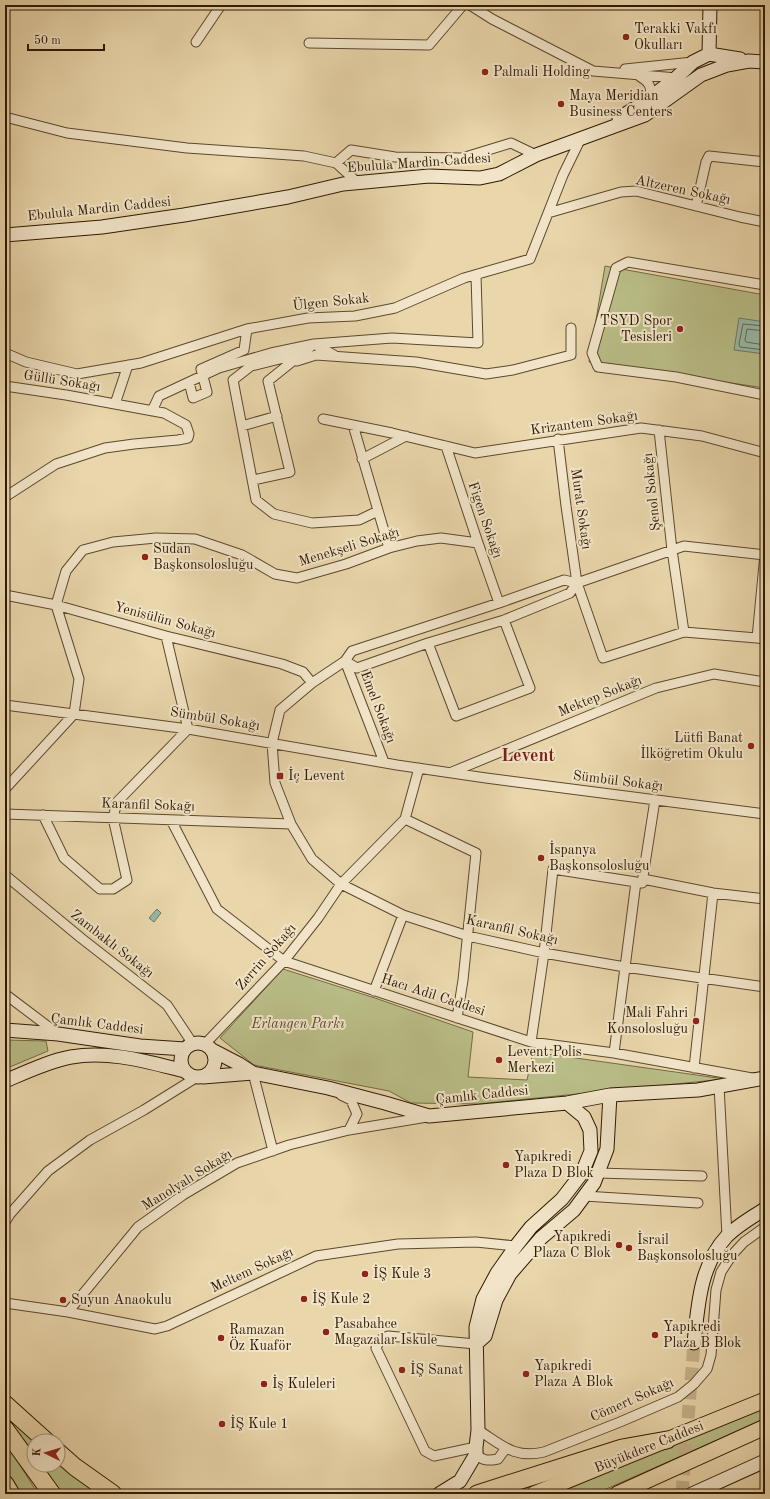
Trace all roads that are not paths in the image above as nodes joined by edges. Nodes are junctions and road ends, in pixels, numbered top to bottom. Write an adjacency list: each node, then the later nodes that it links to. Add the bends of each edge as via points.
1 (221, 5): 5 (street)
2 (463, 5): 6 (street, via 429,45)
3 (470, 5): 11 (street)
4 (710, 5): 7 (street)
5 (196, 42)
6 (309, 43)
7 (709, 54): 8 (street); 9 (street); 14 (street)
8 (749, 61): 10 (street, Ebulula Mardin Caddesi); 14 (street, Ebulula Mardin Caddesi, via 727,65)
9 (693, 62): 11 (street); 13 (street)
10 (765, 62)
11 (593, 71): 12 (street)
12 (638, 75): 13 (street); 15 (street, via 647,81 652,89)
13 (676, 78): 14 (street); 15 (street)
14 (697, 78): 17 (street, Ebulula Mardin Caddesi, via 645,115)
15 (650, 98): 17 (street)
16 (5, 117): 20 (street, via 67,133 187,148 304,156)
17 (587, 135): 18 (street, Ebulula Mardin Caddesi); 23 (street, Ülgen Sokak, via 564,174)
18 (536, 155): 20 (street, via 511,143 462,158 395,157 351,150); 21 (street, Ebulula Mardin Caddesi, via 499,174 480,178 429,176)
19 (765, 162): 22 (street, via 709,156)
20 (336, 163): 21 (street)
21 (357, 182): 25 (street, Ebulula Mardin Caddesi, via 184,215 102,227)
22 (696, 206): 23 (street, Altzeren Sokağı, via 636,191 621,192); 24 (street, Altzeren Sokağı)
23 (548, 213): 26 (street, Ülgen Sokak, via 530,259)
24 (765, 222)
25 (5, 235)
26 (476, 275): 29 (street, Ülgen Sokak, via 395,308 355,316 308,318); 30 (street, via 478,343 392,338)
27 (765, 285): 39 (street, via 628,262 616,268 592,353 598,367 676,377)
28 (571, 328): 33 (street, via 571,354 514,370 486,374 416,362)
29 (247, 329): 35 (street, Ülgen Sokak); 36 (street, via 244,350 201,369)
30 (314, 344): 32 (street); 33 (street); 36 (street, via 271,353 219,368)
31 (5, 353): 35 (street, Ülgen Sokak, via 26,362 77,374)
32 (303, 353): 34 (street); 45 (street, via 251,366 233,380)
33 (338, 357): 34 (street, via 316,355)
34 (292, 362): 42 (street, via 268,381)
35 (128, 366): 40 (street)
36 (203, 376): 37 (street); 37 (street, via 207,392 193,398)
37 (189, 382): 41 (street, via 159,396)
38 (5, 386): 40 (street, Güllü Sokağı)
39 (765, 395)
40 (115, 404): 41 (street, Güllü Sokağı)
41 (152, 411): 53 (street, Güllü Sokağı, via 186,425 188,438 105,448 56,464)
42 (277, 416): 45 (street); 52 (street, via 290,472)
43 (323, 419): 44 (street, Krizantem Sokağı)
44 (353, 425): 47 (street, Krizantem Sokağı); 51 (street)
45 (242, 426): 52 (street)
46 (659, 430): 48 (street, Krizantem Sokağı, via 641,428); 50 (street, Krizantem Sokağı, via 702,436); 57 (street, Şenol Sokağı)
47 (406, 436): 49 (street, Krizantem Sokağı); 51 (street)
48 (558, 439): 49 (street, Krizantem Sokağı, via 475,453); 59 (street, Murat Sokağı)
49 (446, 446): 55 (street, Figen Sokağı)
50 (765, 453)
51 (362, 458): 54 (street)
52 (253, 480): 54 (street, via 256,500 274,514 312,523 359,520)
53 (5, 497)
54 (378, 511): 56 (street)
55 (478, 543): 56 (street, Menekşeli Sokağı, via 442,538); 61 (street, Figen Sokağı)
56 (389, 548): 62 (street, Menekşeli Sokağı, via 297,578 275,574 242,555 195,539 156,538 113,542 83,550 66,571)
57 (672, 550): 58 (street, via 684,546); 59 (street); 64 (street, Şenol Sokağı)
58 (765, 555): 66 (street)
59 (577, 583): 61 (street, Karanfil Sokağı, via 564,580); 63 (street, via 570,593); 64 (street, Murat Sokağı, via 602,658)
60 (5, 595): 62 (street, Yenisülün Sokağı)
61 (500, 603): 68 (street, Karanfil Sokağı, via 352,652)
62 (56, 605): 65 (street, Yenisülün Sokağı); 72 (street, via 79,679)
63 (504, 620): 67 (street); 67 (street, via 530,688 456,716)
64 (684, 632): 66 (street)
65 (166, 636): 70 (street, Yenisülün Sokağı, via 282,664 303,672); 73 (street)
66 (761, 638)
67 (428, 643): 68 (street, via 357,668)
68 (345, 661): 70 (street, Karanfil Sokağı); 75 (street, Emel Sokağı)
69 (765, 682): 77 (street, Mektep Sokağı, via 714,674 656,688)
70 (312, 683): 74 (street, Karanfil Sokağı, via 280,710)
71 (5, 705): 72 (street, Sümbül Sokağı)
72 (74, 714): 73 (street, Sümbül Sokağı); 78 (street)
73 (188, 728): 74 (street, Sümbül Sokağı); 83 (street, via 117,802)
74 (272, 743): 75 (street, Sümbül Sokağı); 86 (street, Karanfil Sokağı, via 275,783)
75 (384, 762): 76 (street, Sümbül Sokağı)
76 (419, 768): 77 (street, Sümbül Sokağı); 84 (street)
77 (451, 773): 79 (street, Sümbül Sokağı)
78 (5, 788)
79 (655, 800): 81 (street, Sümbül Sokağı); 88 (street)
80 (5, 814): 82 (street, Karanfil Sokağı)
81 (765, 814)
82 (43, 815): 83 (street, Karanfil Sokağı); 83 (street, via 64,858 100,889 114,889 127,880)
83 (113, 818): 85 (street, Karanfil Sokağı)
84 (405, 818): 89 (street, Zerrin Sokağı); 93 (street, via 476,853)
85 (171, 820): 86 (street, Karanfil Sokağı); 95 (street, Hacı Adil Caddesi, via 217,909)
86 (291, 824): 89 (street, Karanfil Sokağı, via 312,860)
87 (5, 876): 105 (street, Zambaklı Sokağı, via 167,1006)
88 (639, 881): 90 (street); 94 (street, via 553,869); 96 (street)
89 (341, 884): 92 (street, Karanfil Sokağı); 95 (street, Zerrin Sokağı)
90 (713, 892): 91 (street); 97 (street)
91 (765, 899)
92 (403, 915): 93 (street, Karanfil Sokağı); 99 (street)
93 (468, 936): 94 (street, Karanfil Sokağı); 101 (street)
94 (544, 953): 96 (street, Karanfil Sokağı); 104 (street)
95 (284, 961): 99 (street, Hacı Adil Caddesi); 105 (street, Zerrin Sokağı)
96 (625, 967): 97 (street, Karanfil Sokağı); 106 (street)
97 (703, 978): 98 (street, Karanfil Sokağı); 107 (street)
98 (765, 987)
99 (374, 990): 101 (street, Hacı Adil Caddesi)
100 (5, 994): 103 (street)
101 (458, 1018): 104 (street, Hacı Adil Caddesi)
102 (5, 1030): 103 (street, Çamlık Caddesi)
103 (58, 1034): 105 (street, Çamlık Caddesi, via 140,1046)
104 (531, 1042): 106 (street, Hacı Adil Caddesi)
105 (199, 1047): 108 (street, Çamlık Caddesi, via 239,1064); 109 (street, via 182,1054 182,1063); 109 (street, via 215,1054 215,1066 208,1074)
106 (614, 1053): 107 (street, Hacı Adil Caddesi)
107 (694, 1068): 110 (street, Hacı Adil Caddesi)
108 (253, 1073): 109 (street); 113 (street, Çamlık Caddesi); 118 (street)
109 (195, 1075): 111 (street, via 136,1059 105,1056 72,1057 51,1062); 125 (street, via 144,1110 90,1140 48,1171)
110 (761, 1078): 112 (street, Çamlık Caddesi)
111 (5, 1081)
112 (719, 1086): 114 (street, Çamlık Caddesi, via 698,1090); 127 (street)
113 (328, 1088): 116 (street, Çamlık Caddesi); 117 (street, via 351,1100 357,1114)
114 (610, 1095): 115 (street, Çamlık Caddesi); 120 (street, via 607,1149)
115 (567, 1103): 116 (street, Çamlık Caddesi); 119 (street, via 584,1116 590,1130 591,1151)
116 (429, 1116): 117 (street, Manolyalı Sokağı)
117 (349, 1130): 118 (street, Manolyalı Sokağı)
118 (273, 1151): 131 (street, Manolyalı Sokağı, via 237,1163 183,1195 138,1227)
119 (586, 1162): 120 (street); 128 (street, via 582,1173 562,1199 531,1227)
120 (598, 1173): 121 (street); 122 (street)
121 (702, 1176)
122 (584, 1196): 123 (street); 129 (street, via 574,1210)
123 (698, 1203)
124 (765, 1209): 127 (street)
125 (5, 1222)
126 (765, 1227): 141 (street, Cömert Sokağı, via 744,1242 721,1272 716,1290 711,1355 707,1369 694,1384 678,1397 544,1452 523,1454)
127 (727, 1236): 132 (street, via 715,1252 703,1281)
128 (516, 1246): 129 (street); 131 (street, Meltem Sokağı, via 476,1242 398,1244 316,1256 167,1326 155,1329); 133 (street, via 483,1299 476,1327)
129 (531, 1249): 133 (street, via 510,1274 496,1300 485,1336)
130 (5, 1303): 131 (street, Meltem Sokağı)
131 (68, 1312)
132 (694, 1343)
133 (476, 1344): 138 (street); 142 (street, via 388,1336 380,1340 376,1348 425,1451 434,1456)
134 (765, 1400): 140 (main road, Büyükdere Caddesi)
135 (5, 1404): 139 (highway)
136 (765, 1427): 152 (main road, Büyükdere Caddesi)
137 (5, 1429): 147 (highway)
138 (478, 1430): 141 (street, Cömert Sokağı); 142 (street)
139 (37, 1433)
140 (667, 1440): 150 (highway, via 622,1448); 151 (main road, Büyükdere Caddesi)
141 (506, 1448): 142 (street, via 498,1459 489,1461 481,1460)
142 (476, 1451): 149 (street, via 460,1481)
143 (66, 1459): 148 (highway)
144 (765, 1461): 153 (street)
145 (5, 1484): 146 (highway)
146 (11, 1494)
147 (52, 1494)
148 (112, 1494)
149 (439, 1494)
150 (477, 1494)
151 (534, 1494)
152 (617, 1494)
153 (692, 1494)

